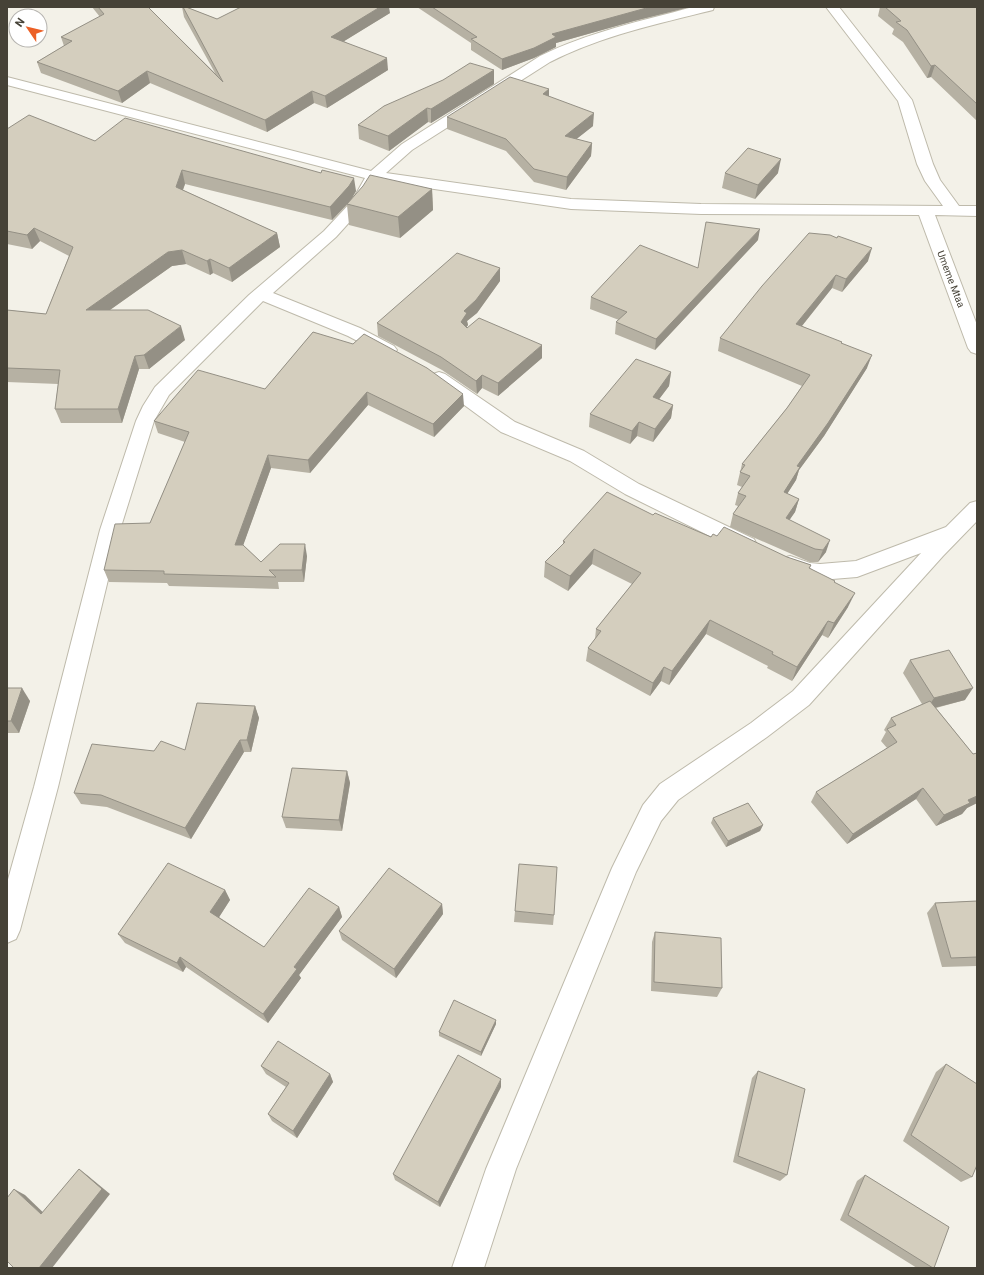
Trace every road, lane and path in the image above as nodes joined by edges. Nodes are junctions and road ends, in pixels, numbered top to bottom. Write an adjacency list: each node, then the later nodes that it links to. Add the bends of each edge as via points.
1 (708, 7): 4 (street, via 568,46 407,147)
2 (832, 7): 6 (street, via 904,100 925,164 933,181)
3 (7, 82): 4 (street)
4 (374, 176): 5 (street, via 571,204 701,209); 8 (street, via 358,203 330,234)
5 (925, 210): 6 (street); 9 (street, Umeme Mtaa)
6 (954, 210): 7 (street)
7 (977, 211)
8 (261, 294): 10 (street, via 354,332); 14 (street, via 162,391 145,421 110,530 46,787)
9 (977, 348)
10 (401, 357)
11 (421, 368): 13 (street, via 435,375 508,427 577,456 632,489 722,534 809,571 857,569)
12 (977, 508): 13 (street)
13 (953, 532): 15 (street, via 800,698 759,730 669,792 652,814 625,868 510,1148)
14 (7, 930)
15 (468, 1268)

